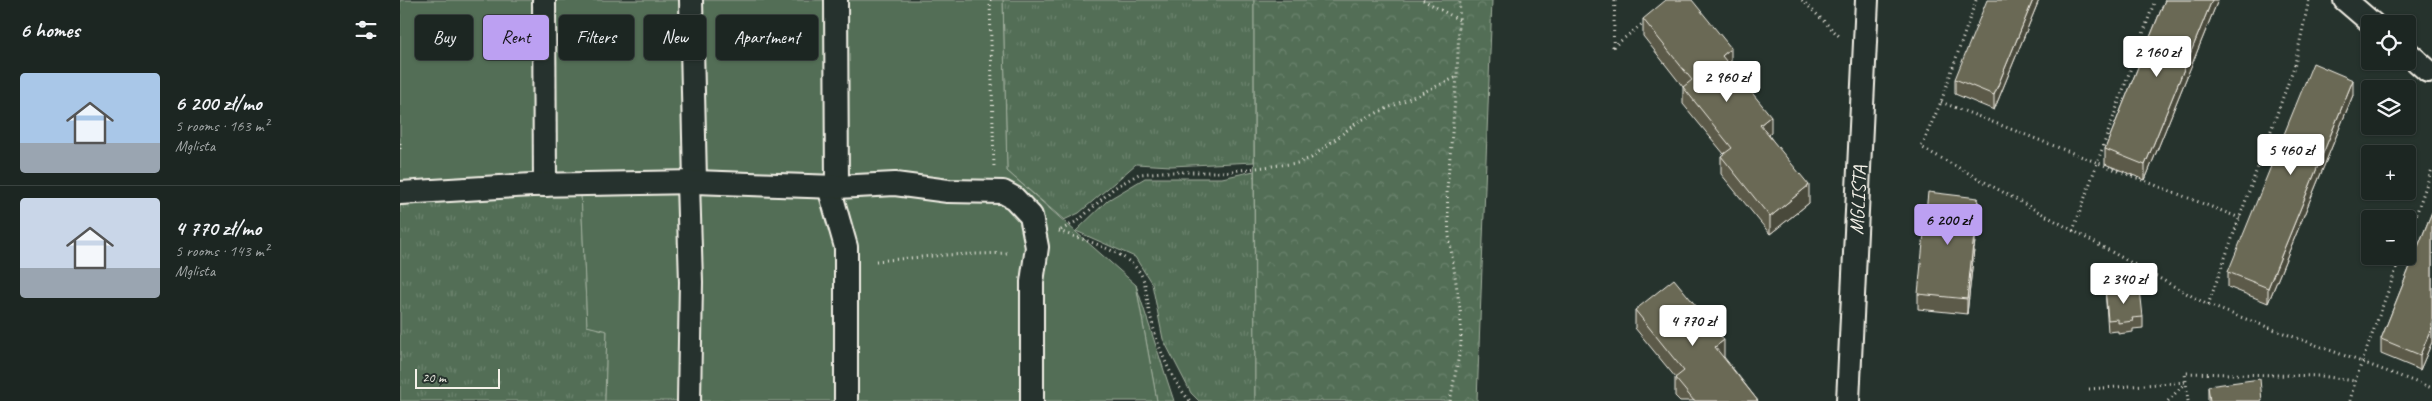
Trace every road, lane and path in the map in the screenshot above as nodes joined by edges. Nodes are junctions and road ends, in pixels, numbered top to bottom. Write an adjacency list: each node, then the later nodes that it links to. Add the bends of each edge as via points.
1 (544, 0): 27 (street)
2 (691, 0): 26 (street)
3 (836, 0): 28 (street)
4 (990, 0): 29 (path)
5 (1423, 0): 16 (path)
6 (1460, 0): 16 (path)
7 (1615, 0): 15 (path, via 1613,47)
8 (1802, 0): 17 (path)
9 (1867, 0): 49 (street, MGLISTA)
10 (1976, 0): 21 (path)
11 (2155, 0): 24 (path)
12 (2309, 0): 32 (path, via 2294,64)
13 (2345, 0): 14 (street)
14 (2362, 15)
15 (1650, 18)
16 (1459, 20): 20 (path)
17 (1845, 42)
18 (2416, 60): 19 (street)
19 (2428, 70)
20 (1457, 77): 35 (path, via 1359,120 1311,158 1297,163 1224,172 1139,174 1114,188 1080,220); 48 (path, via 1447,190 1449,236 1461,316 1461,345)
21 (1941, 102): 24 (path); 33 (path, via 1921,147)
22 (400, 143): 23 (path)
23 (400, 149)
24 (2097, 164): 32 (path); 33 (path)
25 (2432, 169): 31 (path)
26 (692, 183): 27 (street); 28 (street); 44 (street)
27 (545, 185): 30 (street)
28 (833, 187): 29 (street, via 895,184 948,191); 45 (street, via 846,247)
29 (992, 191): 35 (street, via 1014,198 1031,216)
30 (400, 193)
31 (2416, 215)
32 (2240, 218): 38 (path)
33 (2073, 232): 38 (path)
34 (1069, 235): 47 (path, via 1098,244 1139,271 1146,284 1146,301 1158,342 1170,370)
35 (1037, 247): 36 (path, via 1011,253); 46 (street, via 1032,282)
36 (876, 261)
37 (2398, 265): 39 (path)
38 (2208, 305): 39 (path)
39 (2363, 362): 41 (path); 42 (path)
40 (2186, 382): 41 (path, via 2185,373 2321,376); 43 (path); 50 (path); 51 (path)
41 (2354, 382): 52 (path)
42 (2432, 388)
43 (2089, 389)
44 (689, 401)
45 (846, 401)
46 (1032, 401)
47 (1190, 401)
48 (1450, 401)
49 (1848, 401)
50 (2168, 401)
51 (2188, 401)
52 (2350, 401)

